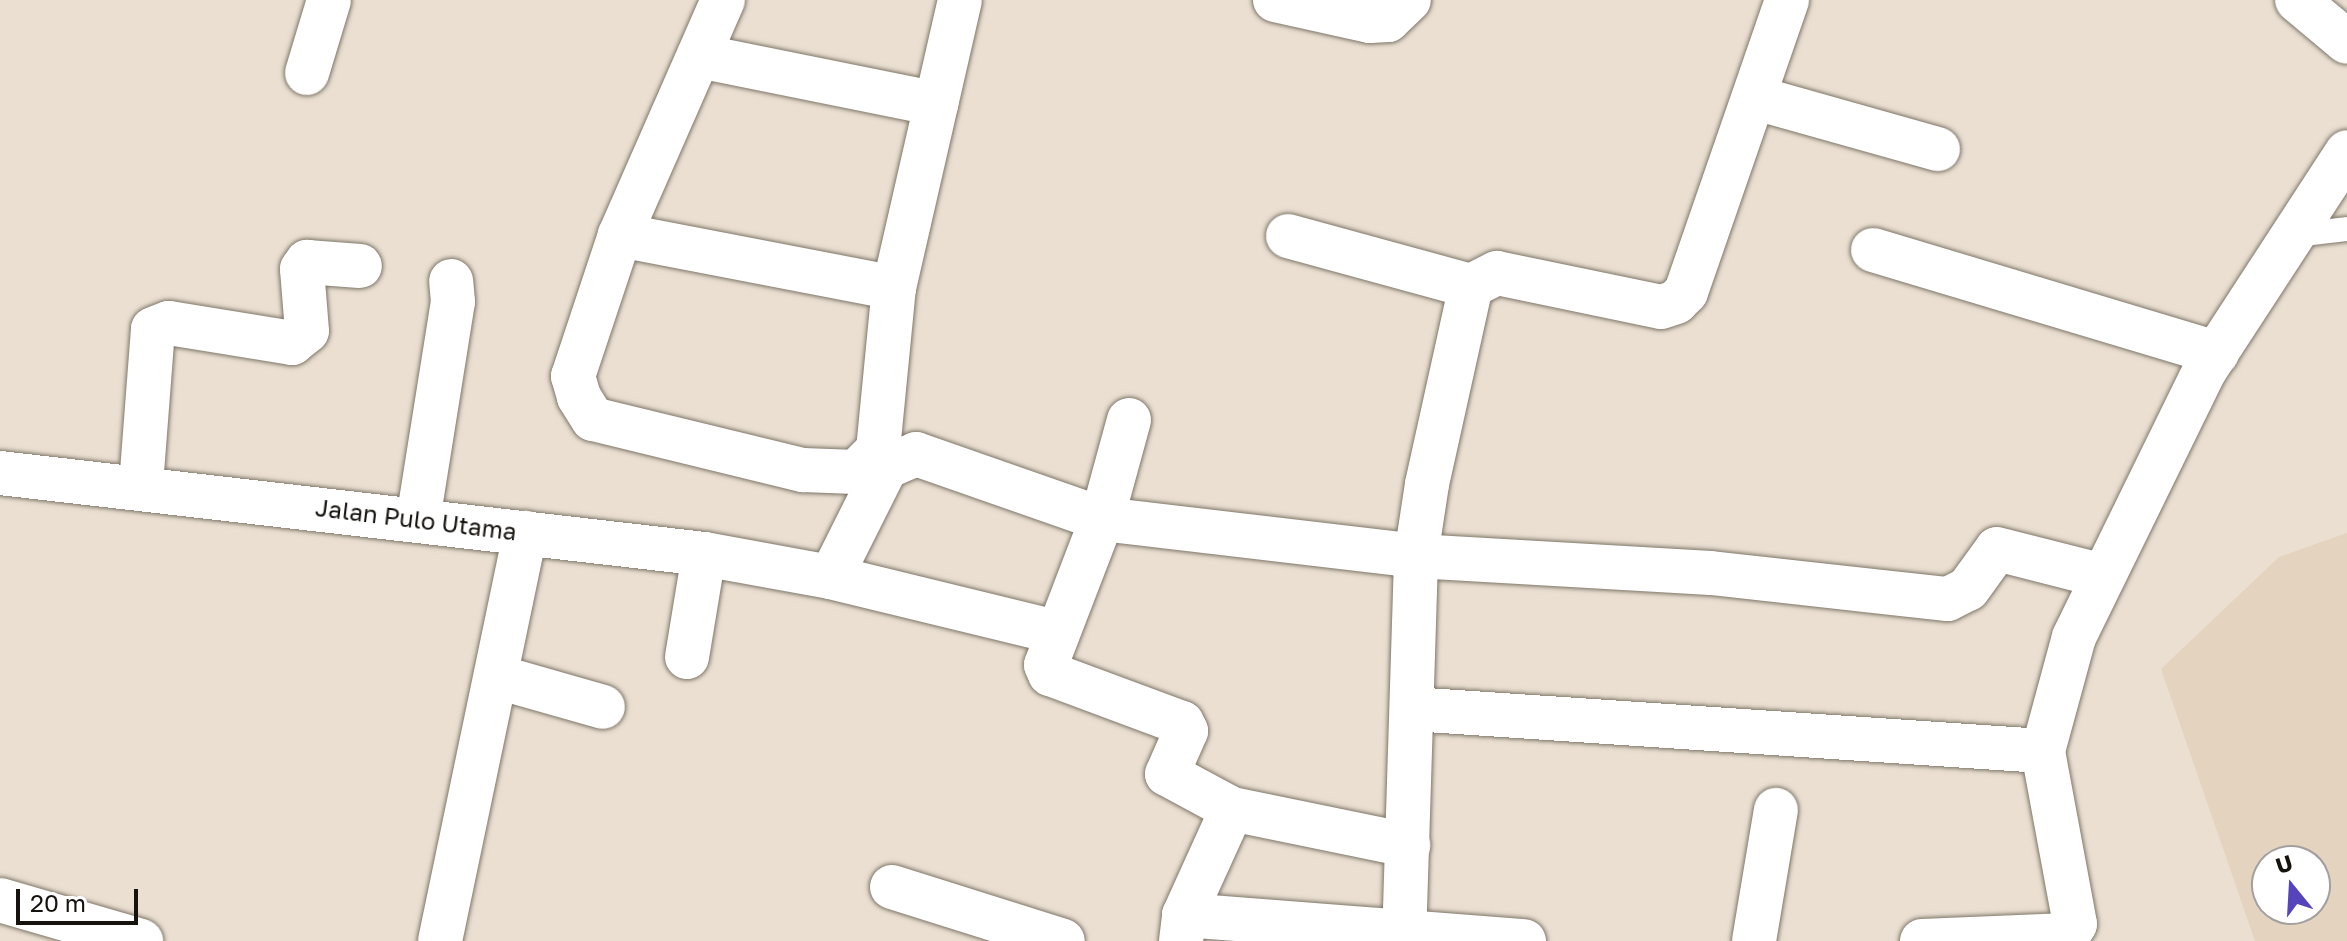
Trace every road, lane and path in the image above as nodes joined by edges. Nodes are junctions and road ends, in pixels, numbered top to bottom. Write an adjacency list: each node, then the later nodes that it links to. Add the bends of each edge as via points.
1 (329, 0): 10 (street)
2 (723, 0): 9 (street)
3 (960, 0): 12 (street)
4 (1275, 0): 5 (street, via 1370,21 1388,20)
5 (1409, 0)
6 (1787, 0): 11 (street)
7 (2319, 4): 8 (street)
8 (2347, 42)
9 (699, 56): 12 (street); 16 (street)
10 (307, 73)
11 (1756, 98): 13 (street); 22 (street, via 1686,292 1676,302 1661,307 1497,273)
12 (936, 104): 23 (street)
13 (1938, 149)
14 (2340, 166): 17 (street)
15 (2347, 229): 17 (lane)
16 (620, 235): 23 (street); 23 (street, via 573,376 593,419 803,470 856,472 878,450)
17 (2296, 235): 24 (street)
18 (1288, 236): 22 (street)
19 (1873, 250): 24 (street)
20 (360, 266): 27 (street, via 307,262 302,269 307,331 292,343 169,323 153,329)
21 (451, 281): 29 (street, via 453,302)
22 (1471, 286): 32 (street)
23 (894, 288)
24 (2217, 353): 33 (street)
25 (1129, 420): 28 (street)
26 (0, 473): 27 (street, Jalan Pulo Utama)
27 (141, 485): 29 (street, Jalan Pulo Utama)
28 (1102, 519): 32 (street); 34 (street, via 916,454 886,467); 35 (street)
29 (418, 520): 30 (street, Jalan Pulo Utama)
30 (525, 533): 31 (street, Jalan Pulo Utama); 37 (street)
31 (704, 554): 34 (street, Jalan Pulo Utama); 36 (street)
32 (1416, 556): 33 (street, via 1711,573 1948,599 1968,589 1997,549); 39 (street)
33 (2103, 576): 40 (street, via 2074,637)
34 (831, 577): 35 (street, Jalan Pulo Utama)
35 (1056, 632): 41 (street, via 1046,665 1050,674 1182,723 1186,731 1167,774)
36 (687, 657)
37 (498, 677): 38 (street); 50 (street)
38 (603, 707)
39 (1412, 709): 40 (street); 43 (street)
40 (2043, 751): 48 (street, via 2075,924 2068,935)
41 (1232, 809): 43 (street); 46 (street)
42 (1776, 810): 53 (street)
43 (1408, 845): 47 (street)
44 (892, 887): 51 (street)
45 (0, 900): 49 (street)
46 (1182, 928): 47 (street)
47 (1404, 935): 52 (street)
48 (2014, 939): 54 (street)
49 (141, 941)
50 (440, 941)
51 (1063, 941)
52 (1524, 941)
53 (1754, 941)
54 (1922, 941)

